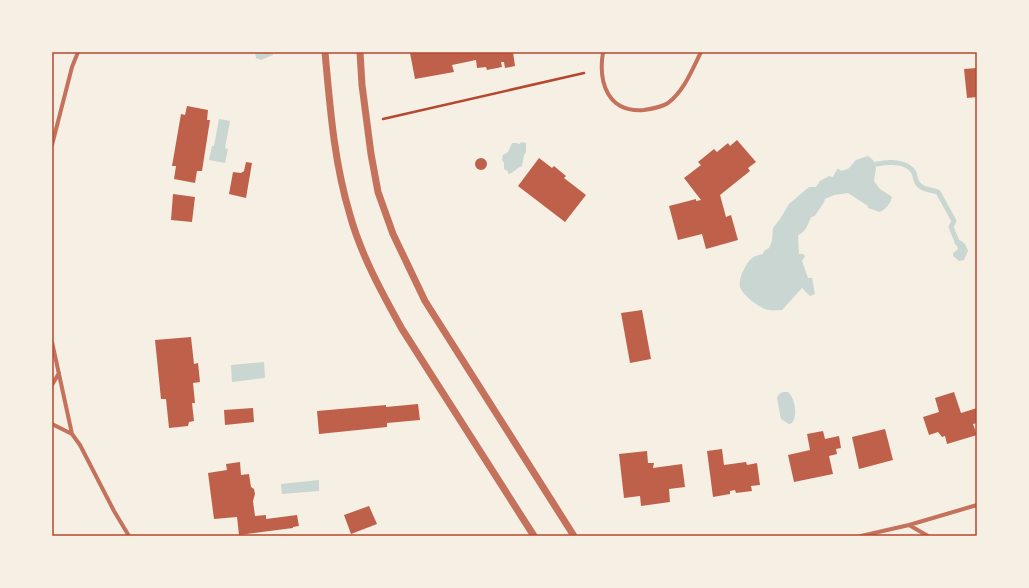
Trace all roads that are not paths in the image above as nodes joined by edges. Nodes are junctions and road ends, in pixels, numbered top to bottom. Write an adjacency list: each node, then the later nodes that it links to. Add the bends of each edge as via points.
1 (78, 52): 6 (street)
2 (325, 52): 15 (street, via 334,145 347,204 360,245 402,329)
3 (360, 52): 16 (street, via 371,154 378,192 393,234 425,301)
4 (603, 52): 5 (street, via 603,84 608,95 619,106 637,111 667,104 685,84)
5 (701, 52)
6 (52, 145)
7 (52, 342): 8 (street)
8 (59, 373): 9 (street); 11 (street)
9 (52, 385)
10 (52, 424): 11 (street)
11 (72, 434): 14 (street)
12 (977, 505): 13 (street)
13 (909, 525): 17 (street); 18 (street)
14 (129, 536)
15 (534, 536)
16 (574, 536)
17 (861, 536)
18 (928, 536)

